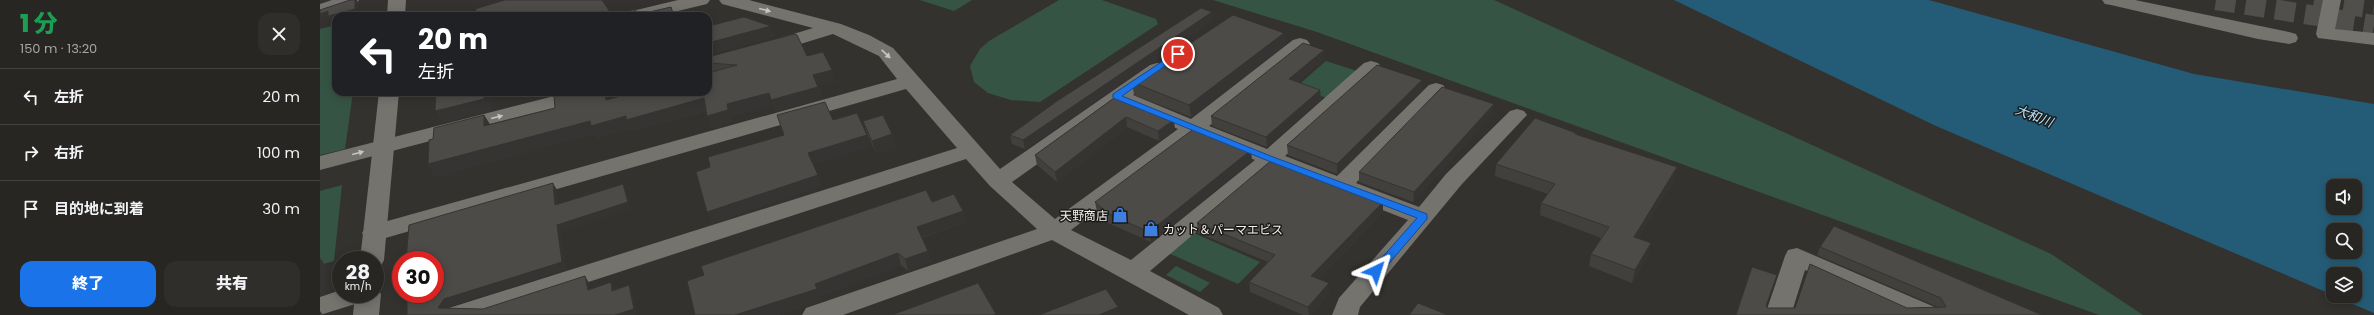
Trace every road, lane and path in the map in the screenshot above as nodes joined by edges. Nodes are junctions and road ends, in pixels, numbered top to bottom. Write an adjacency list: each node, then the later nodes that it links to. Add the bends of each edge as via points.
1 (350, 0): 7 (street)
2 (397, 0): 8 (street)
3 (701, 0): 9 (street)
4 (728, 0): 10 (street, one-way to 10)
5 (2111, 0): 11 (street)
6 (2332, 0): 12 (street, via 2325,34)
7 (320, 9)
8 (396, 12)
9 (651, 12)
10 (834, 28): 14 (street); 17 (street, one-way to 17, via 886,52)
11 (2289, 38)
12 (2374, 39)
13 (1300, 44): 23 (street)
14 (753, 51)
15 (1175, 56): 21 (street)
16 (1371, 67): 26 (street)
17 (910, 82): 25 (street); 32 (street)
18 (1436, 89): 29 (street)
19 (389, 96): 24 (street)
20 (578, 96): 24 (street, one-way to 20)
21 (1116, 96): 23 (street); 28 (street)
22 (1517, 114): 30 (street, via 1454,178)
23 (1194, 127): 26 (street); 31 (street)
24 (384, 146): 27 (street, one-way to 24); 32 (street)
25 (972, 150): 28 (street); 40 (street)
26 (1270, 158): 29 (street); 34 (street)
27 (320, 163)
28 (998, 181): 31 (street)
29 (1342, 184): 30 (street)
30 (1424, 217): 42 (street, via 1348,304)
31 (1054, 231): 34 (street); 41 (street)
32 (374, 232): 33 (street)
33 (373, 251)
34 (1133, 272): 38 (street)
35 (332, 302): 37 (street)
36 (367, 303): 39 (street)
37 (320, 306)
38 (1193, 312)
39 (366, 315)
40 (458, 315)
41 (815, 315)
42 (1345, 315)
43 (1778, 315): 44 (street, via 1797,256)
44 (1928, 315)

